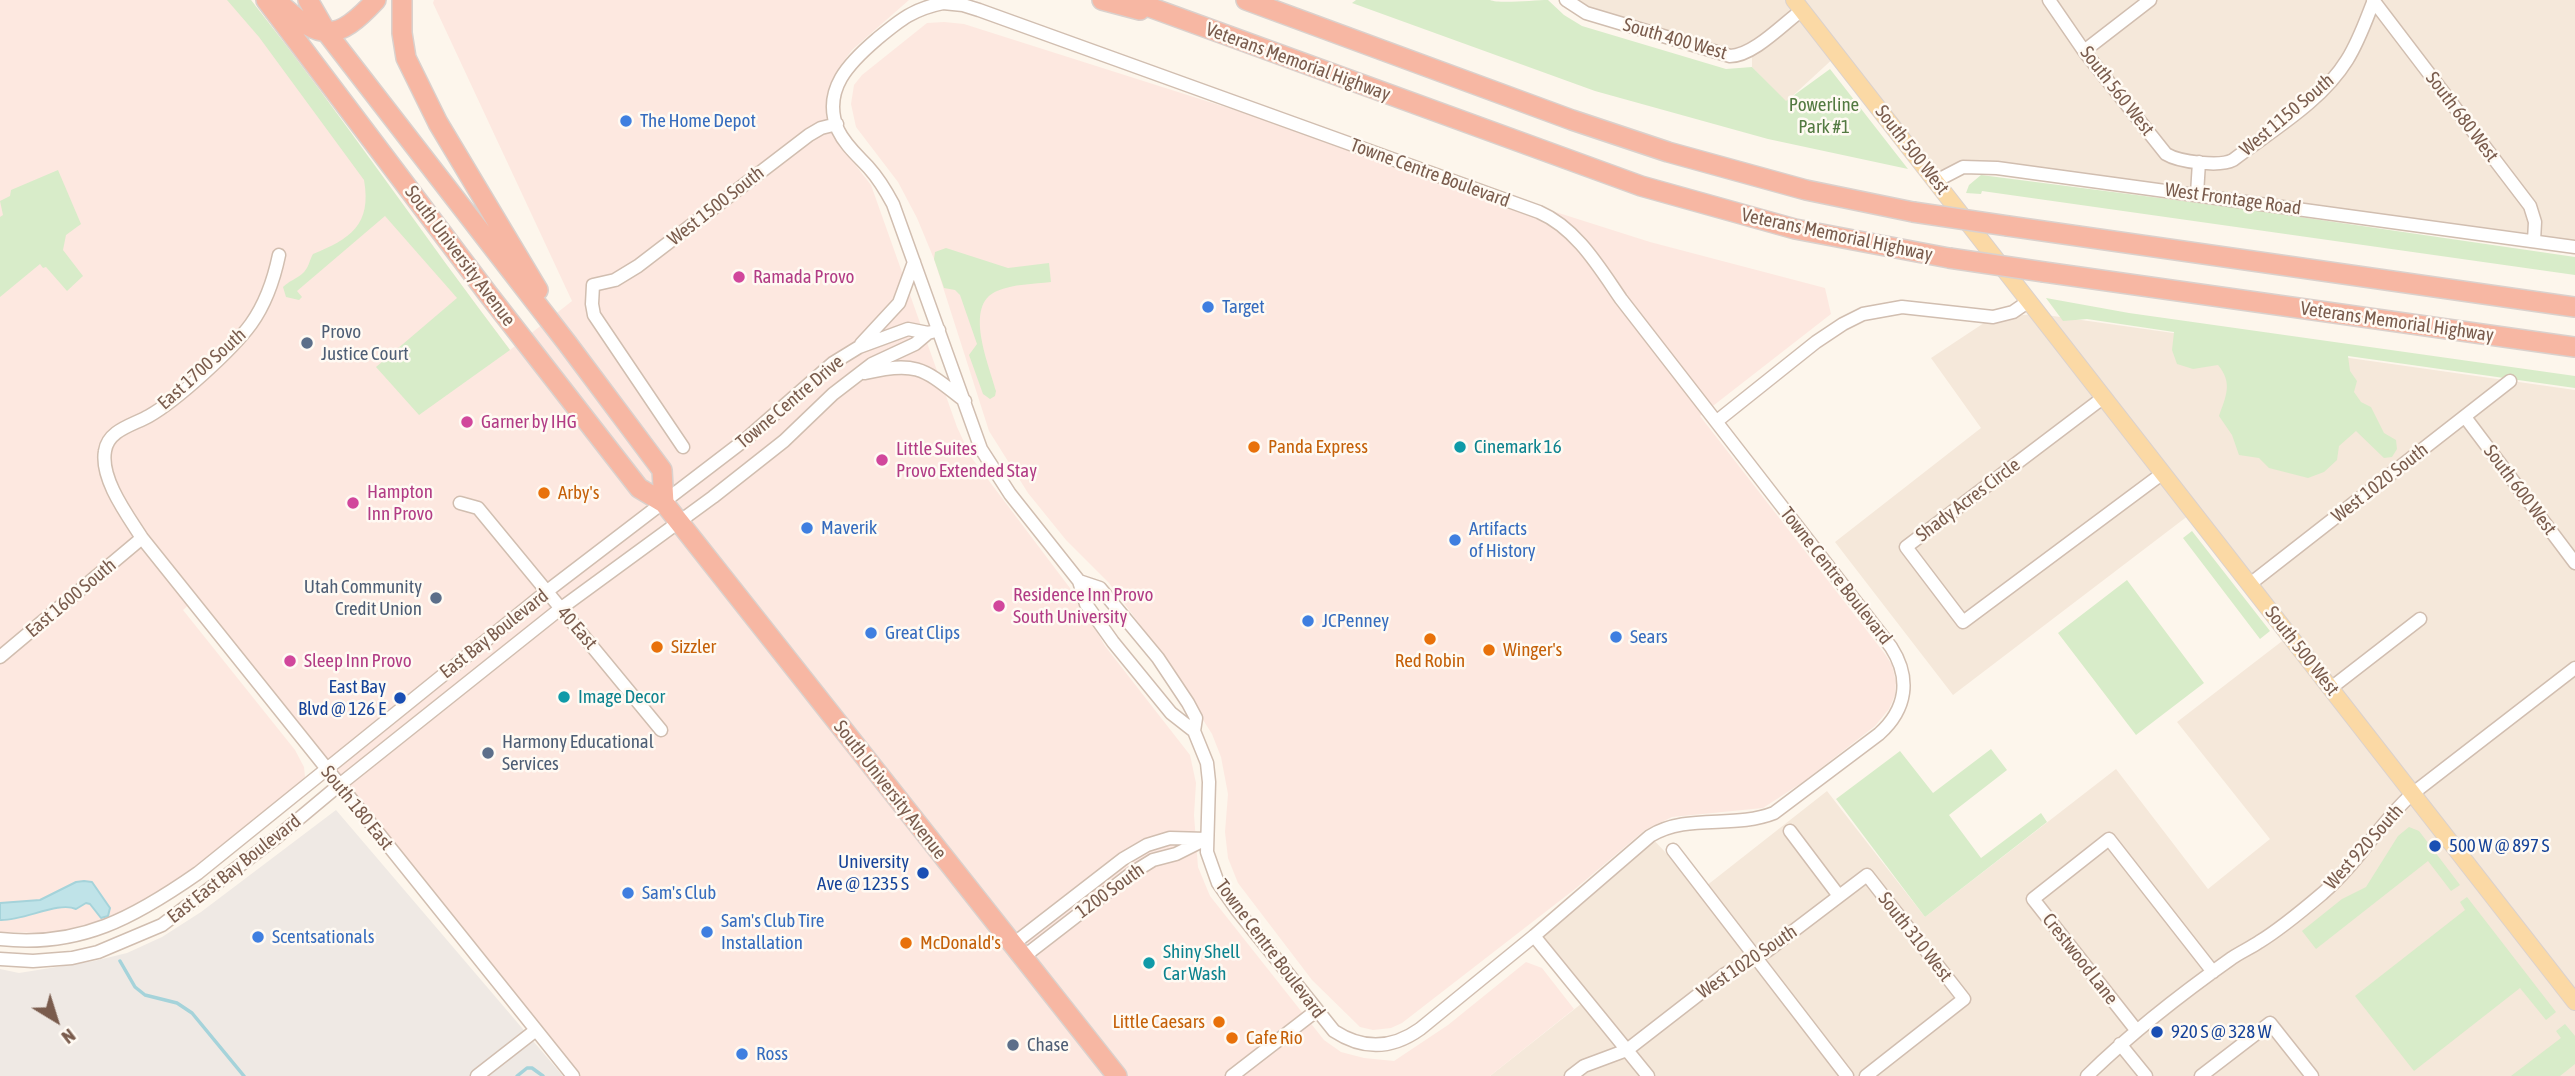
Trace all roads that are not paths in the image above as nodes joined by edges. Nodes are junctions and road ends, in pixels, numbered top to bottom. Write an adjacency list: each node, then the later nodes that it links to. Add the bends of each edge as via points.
1 (266, 0): 40 (highway, South University Avenue, via 639,488)
2 (276, 0): 16 (highway, via 300,22)
3 (301, 0): 16 (main road, South University Avenue)
4 (308, 0): 16 (highway)
5 (376, 0): 16 (highway, via 345,26)
6 (402, 0): 29 (highway, via 406,58 438,123)
7 (1102, 0): 15 (highway)
8 (1130, 0): 15 (highway, Veterans Memorial Highway)
9 (1246, 0): 27 (highway, Veterans Memorial Highway, bridge, via 1572,120 1806,190 1913,212)
10 (1566, 0): 14 (street, South 400 West, via 1586,13 1738,56)
11 (2049, 0): 17 (street, South 560 West)
12 (2150, 0): 17 (street)
13 (2373, 0): 19 (street, West 1150 South, via 2347,60 2320,92 2233,160); 22 (street, South 680 West, via 2530,206 2535,222)
14 (1798, 5): 20 (main road, South 500 West)
15 (1209, 29): 31 (highway, Veterans Memorial Highway, bridge, via 1553,155 1680,198 1796,229 1949,258)
16 (327, 33): 29 (highway, South University Avenue)
17 (2084, 51): 19 (street, South 560 West, via 2166,154)
18 (837, 124): 25 (street, Towne Centre Boulevard, via 854,153 883,185); 37 (street, Towne Centre Boulevard, via 835,92 843,71 898,22 924,7 943,4 979,10 1555,220 1583,247); 38 (street, West 1500 South, via 814,131 638,266 614,280 593,285 594,315)
19 (2199, 162): 21 (street)
20 (1936, 181): 21 (street, West Frontage Road, via 1955,170 1979,166); 26 (main road, South 500 West)
21 (2197, 194): 22 (street, West Frontage Road)
22 (2533, 241): 23 (street, West Frontage Road)
23 (2575, 247)
24 (279, 255): 43 (street, East 1700 South, via 266,297 233,346 165,407 108,441 104,461 111,482)
25 (914, 262): 28 (street, Towne Centre Boulevard); 30 (street, via 898,303)
26 (2029, 301): 34 (main road, South 500 West); 37 (street, via 2013,312 1993,317 1902,307 1853,318)
27 (2575, 307)
28 (933, 332): 30 (street, Towne Centre Drive, via 908,329); 32 (street, Towne Centre Drive); 35 (street, Towne Centre Boulevard)
29 (567, 343): 40 (highway, South University Avenue, via 662,470)
30 (859, 347): 40 (street, Towne Centre Drive, via 813,378 746,439)
31 (2575, 347)
32 (858, 374): 35 (street, via 913,368 937,379); 42 (street, Towne Centre Drive, via 783,441)
33 (2510, 381): 36 (street, West 1020 South)
34 (2104, 397): 39 (main road, South 500 West); 39 (street, Shady Acres Circle, via 1906,547 1947,601 1964,622)
35 (965, 401): 45 (street, Towne Centre Boulevard, via 976,438 994,472)
36 (2465, 417): 44 (street, South 600 West); 46 (street, West 1020 South)
37 (1717, 421): 63 (street, Towne Centre Boulevard, via 1896,654 1905,683 1901,705 1880,734 1782,809 1760,818 1661,829)
38 (683, 447)
39 (2163, 473): 46 (main road, South 500 West)
40 (664, 502): 42 (highway, South University Avenue); 47 (street, East Bay Boulevard)
41 (460, 503): 47 (street, 40 East, via 478,508)
42 (678, 521): 48 (street, East Bay Boulevard); 65 (highway, South University Avenue)
43 (142, 538): 50 (street, East 1600 South); 55 (street, South 180 East)
44 (2575, 563)
45 (1079, 581): 54 (street, via 1086,604 1113,642 1171,713); 54 (street, Towne Centre Boulevard, via 1100,588 1158,658 1196,718)
46 (2250, 584): 52 (main road, South 500 West)
47 (547, 592): 48 (street, 40 East); 55 (street, East Bay Boulevard)
48 (560, 609): 53 (street, 40 East); 56 (street, East Bay Boulevard)
49 (2420, 619): 52 (street)
50 (0, 657)
51 (2575, 668): 57 (street, West 920 South)
52 (2331, 688): 57 (main road, South 500 West)
53 (661, 730)
54 (1194, 731): 59 (street, Towne Centre Boulevard, via 1208,773)
55 (326, 769): 56 (street, South 180 East); 64 (street, East East Bay Boulevard, via 161,899 106,928 29,942)
56 (338, 786): 66 (street, East East Bay Boulevard, via 162,925 96,953 33,961); 71 (street, South 180 East)
57 (2412, 794): 68 (street, West 920 South, via 2333,884); 69 (main road, South 500 West)
58 (1790, 831): 62 (street)
59 (1207, 839): 65 (street, 1200 South, via 1153,860); 65 (street, 1200 South, via 1170,838 1123,859); 70 (street, Towne Centre Boulevard, via 1207,852 1223,892)
60 (1673, 850): 67 (street)
61 (1867, 875): 62 (street, West 1020 South); 82 (street, South 310 West, via 1964,999)
62 (1839, 896): 67 (street, West 1020 South)
63 (1534, 936): 70 (street, Towne Centre Boulevard, via 1420,1029 1395,1043 1373,1046 1348,1039); 74 (street)
64 (0, 942)
65 (1017, 952): 77 (highway, South University Avenue)
66 (0, 959)
67 (1755, 959): 74 (street, West 1020 South, via 1725,975); 81 (street)
68 (2213, 972): 72 (street, West 920 South); 72 (street, Crestwood Lane, via 2109,839 2033,899)
69 (2575, 1002)
70 (1315, 1011): 78 (street)
71 (536, 1030): 75 (street); 76 (street, South 180 East)
72 (2137, 1031): 73 (street, West 920 South)
73 (2120, 1044): 83 (street, West 920 South); 84 (street)
74 (1627, 1050): 79 (street, West 1020 South, via 1584,1066); 80 (street)
75 (477, 1076)
76 (573, 1076)
77 (1117, 1076)
78 (1231, 1076)
79 (1571, 1076)
80 (1648, 1076)
81 (1847, 1076)
82 (1866, 1076)
83 (2087, 1076)
84 (2146, 1076)
85 (2201, 1076): 86 (street, via 2270,1023)
86 (2312, 1076)

